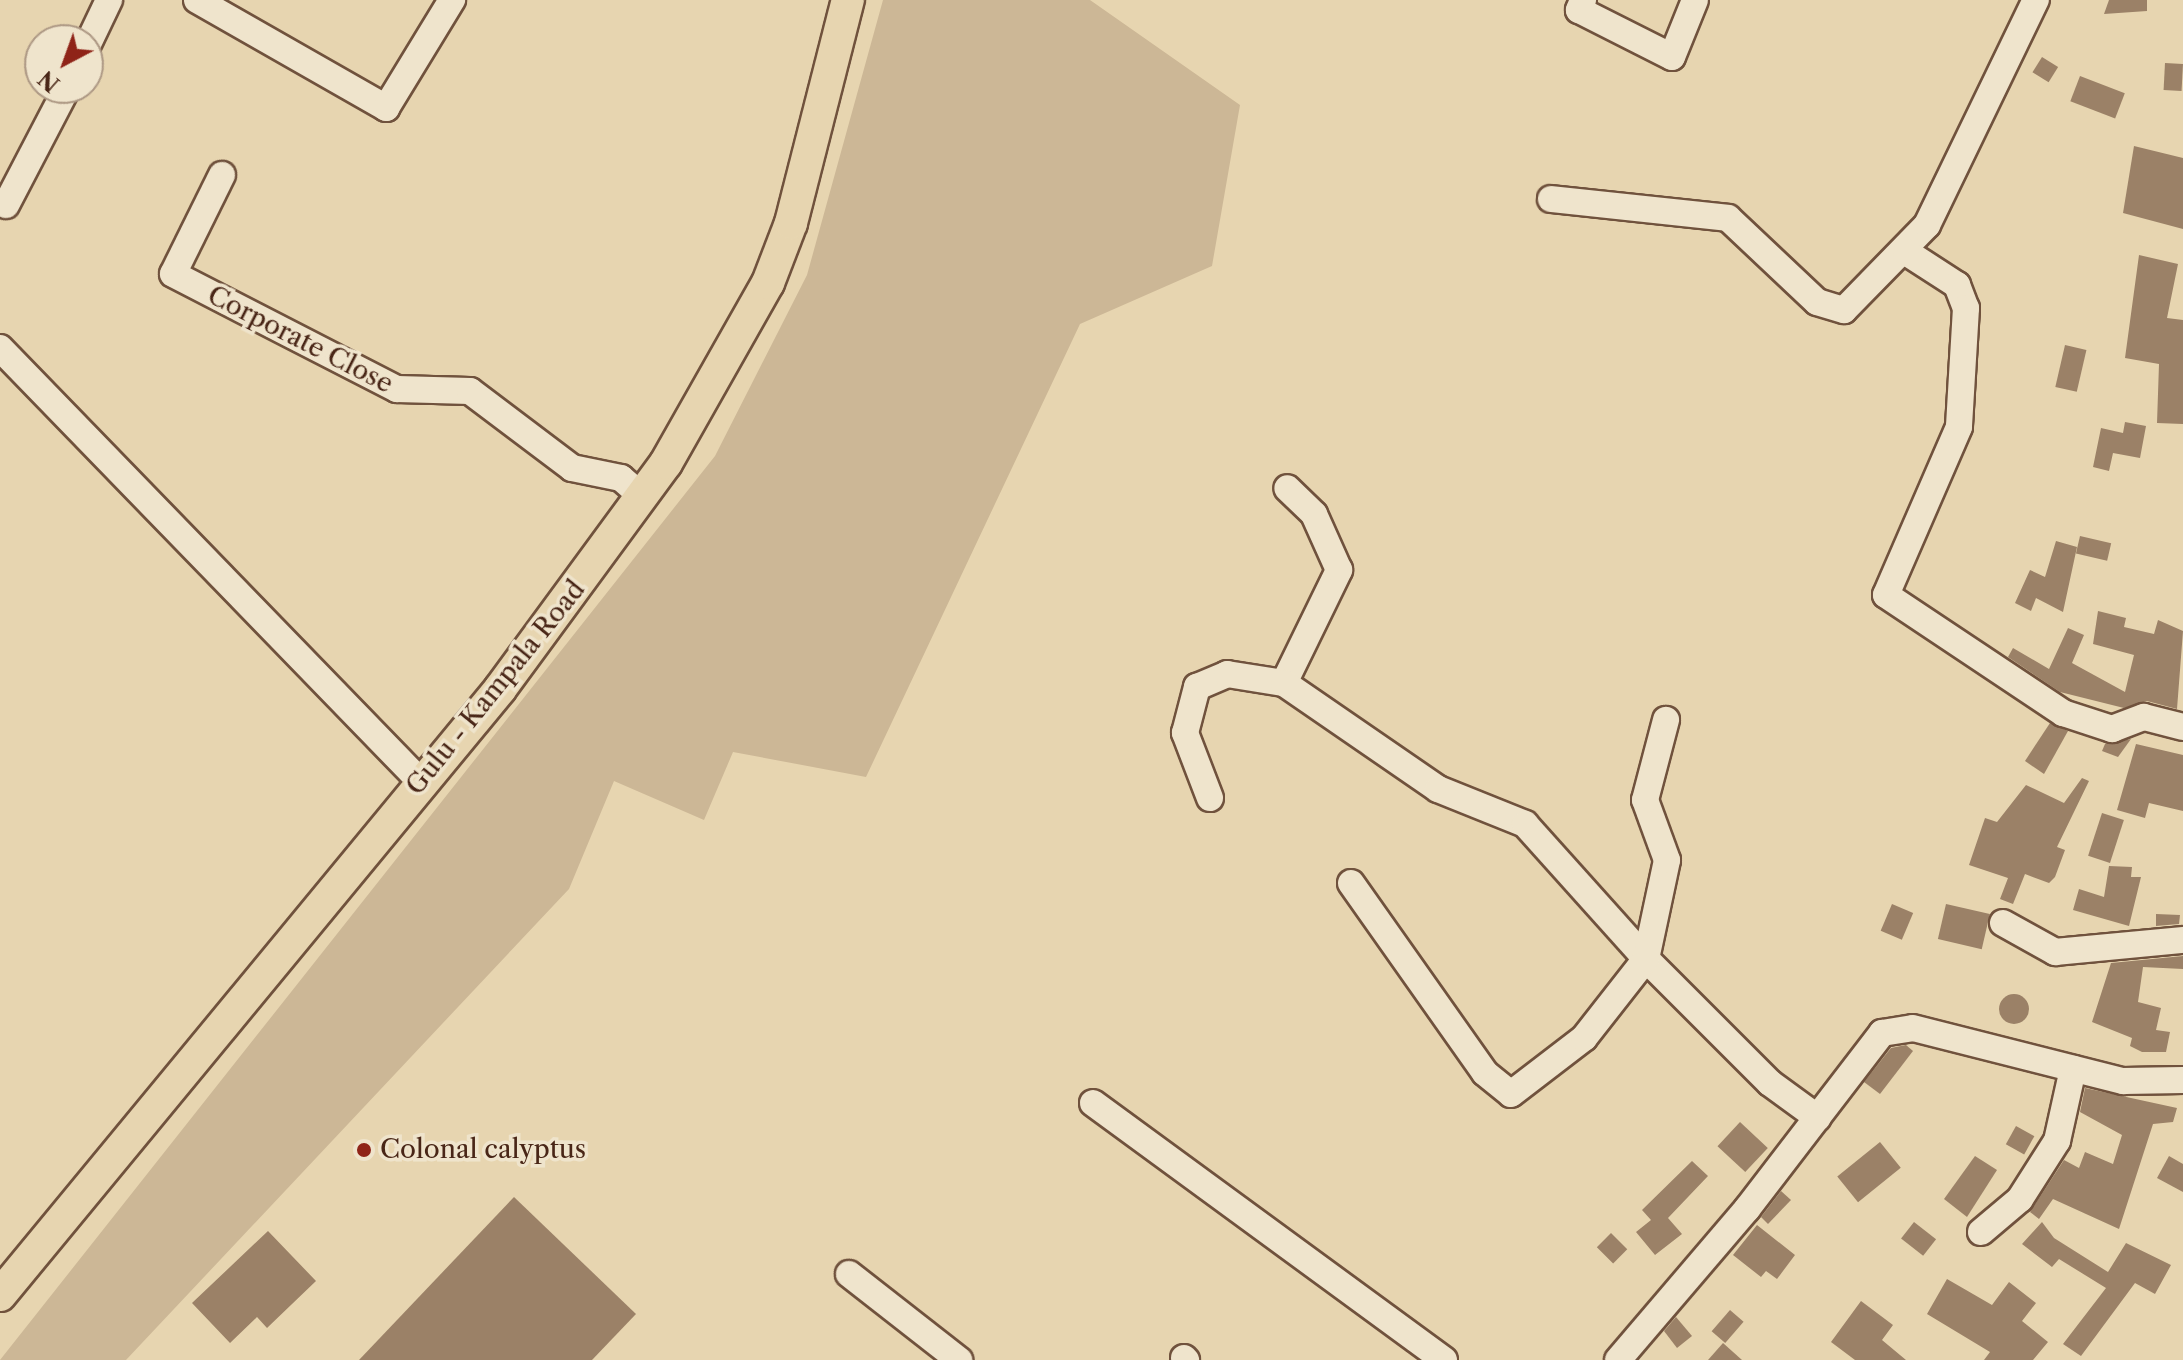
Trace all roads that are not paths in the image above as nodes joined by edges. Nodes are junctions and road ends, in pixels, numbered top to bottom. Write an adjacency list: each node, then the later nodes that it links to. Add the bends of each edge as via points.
1 (109, 0): 8 (street)
2 (197, 0): 3 (street, via 386,108)
3 (452, 0)
4 (848, 0): 16 (main road, Gulu - Kampala Road, via 799,196 768,283)
5 (1583, 0): 6 (street, via 1579,10 1672,57)
6 (1695, 0)
7 (2036, 0): 13 (street, via 1965,156)
8 (98, 24)
9 (59, 104): 12 (street)
10 (222, 175): 16 (street, Corporate Close, via 173,274 397,389 470,391 572,468 621,478 638,493)
11 (1551, 199): 13 (street, via 1728,218 1817,302 1836,311 1868,293)
12 (6, 205)
13 (1906, 252): 19 (street, via 1957,285 1966,308 1959,427 1886,595 2063,713 2112,729 2144,717)
14 (0, 348): 20 (street)
15 (1287, 488): 17 (street, via 1314,514 1339,570)
16 (638, 505): 20 (main road, Gulu - Kampala Road)
17 (1284, 683): 21 (street, via 1227,674 1197,687 1185,733); 25 (street, via 1438,789 1519,819)
18 (1666, 720): 25 (street, via 1646,785 1649,820 1667,860)
19 (2183, 727)
20 (421, 782): 32 (main road, Gulu - Kampala Road)
21 (1210, 798)
22 (1351, 883): 25 (street, via 1505,1094 1584,1038)
23 (2003, 923): 24 (street, via 2055,952)
24 (2183, 940)
25 (1646, 959): 29 (street, via 1770,1083)
26 (2073, 1069): 27 (street, via 2123,1081); 29 (street, via 1893,1028 1869,1045); 30 (street, via 2057,1141 2020,1199)
27 (2183, 1080)
28 (1093, 1103): 34 (street)
29 (1818, 1118): 35 (street)
30 (1981, 1232)
31 (849, 1274): 33 (street)
32 (0, 1295)
33 (959, 1360)
34 (1444, 1360)
35 (1618, 1360)

